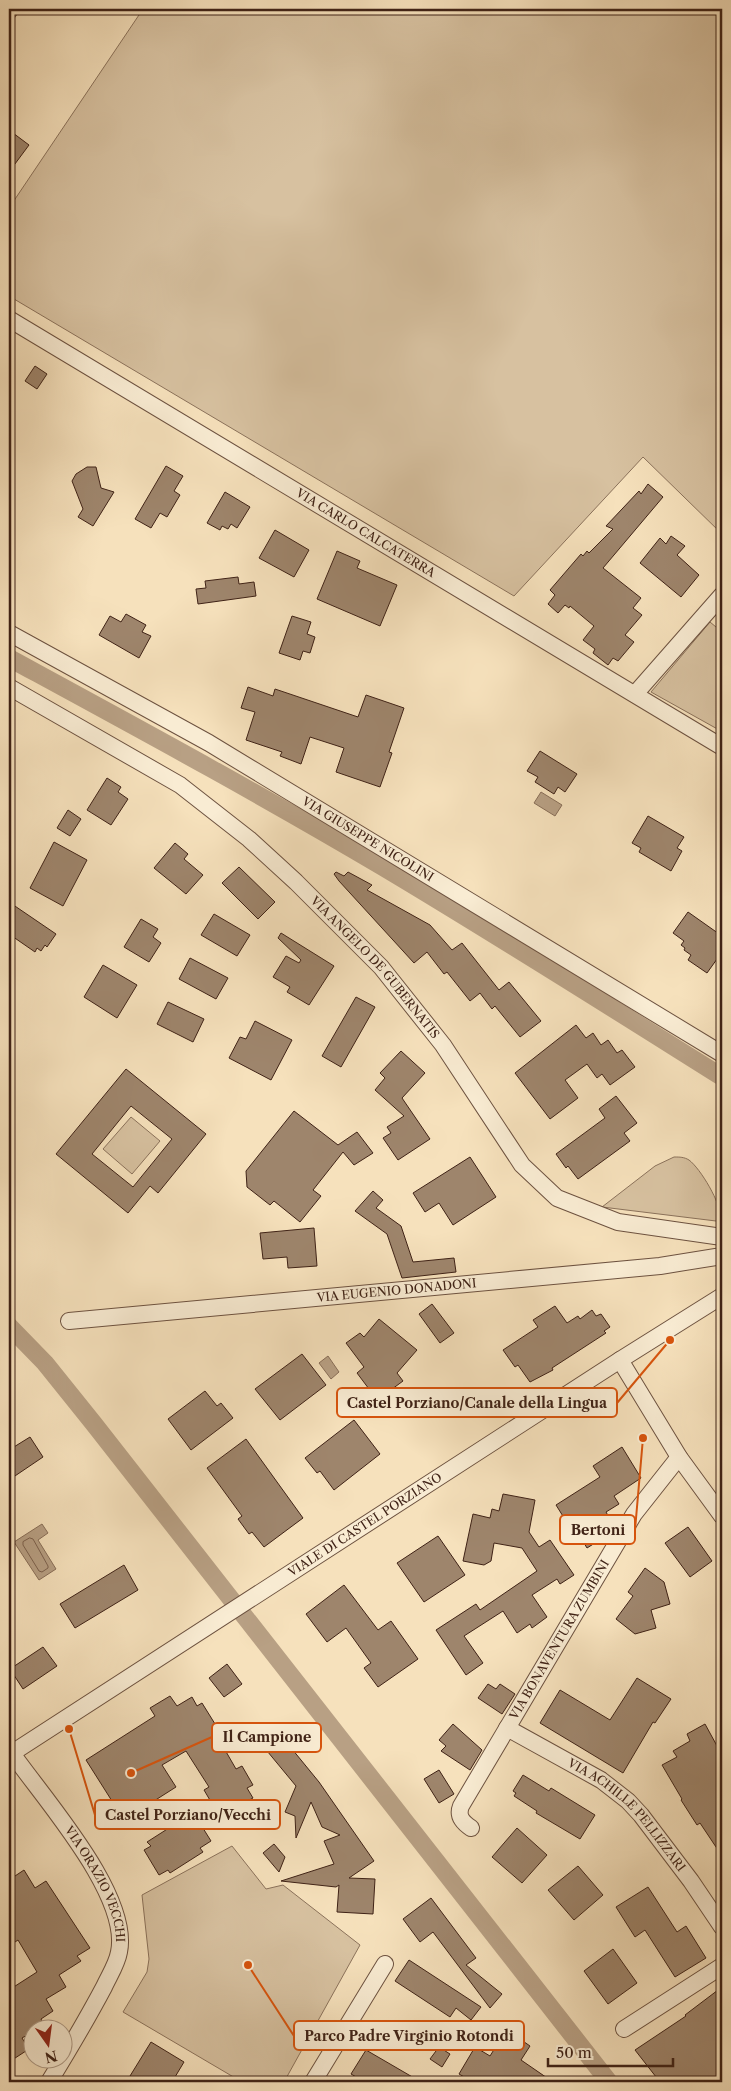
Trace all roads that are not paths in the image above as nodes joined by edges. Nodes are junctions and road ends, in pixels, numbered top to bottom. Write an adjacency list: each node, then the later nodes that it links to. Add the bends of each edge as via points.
1 (9, 319): 5 (street, VIA CARLO CALCATERRA)
2 (722, 595): 5 (street)
3 (9, 633): 7 (street, VIA GIUSEPPE NICOLINI, via 209,743)
4 (9, 687): 8 (street, VIA ANGELO DE GUBERNATIS, via 180,785 249,839 296,882 381,968 443,1045 522,1165 557,1198 618,1222)
5 (635, 694): 6 (street, VIA CARLO CALCATERRA)
6 (722, 746)
7 (722, 1054)
8 (722, 1237)
9 (722, 1256): 11 (street, VIA EUGENIO DONADONI, via 660,1266)
10 (722, 1296): 12 (street, VIALE DI CASTEL PORZIANO)
11 (69, 1321)
12 (620, 1360): 13 (street); 16 (street, VIALE DI CASTEL PORZIANO)
13 (679, 1457): 14 (street); 15 (street, VIA BONAVENTURA ZUMBINI, via 634,1514)
14 (722, 1516)
15 (508, 1728): 17 (street, VIA BONAVENTURA ZUMBINI, via 460,1809 461,1820); 18 (street, VIA ACHILLE PELLIZZARI, via 601,1780 628,1801 691,1881)
16 (10, 1753): 22 (street, VIA ORAZIO VECCHI, via 94,1868 110,1900 120,1933 114,1965 92,2010)
17 (471, 1828)
18 (722, 1927)
19 (385, 1964): 23 (street)
20 (722, 1966): 21 (street)
21 (624, 2029)
22 (49, 2082)
23 (313, 2082)

